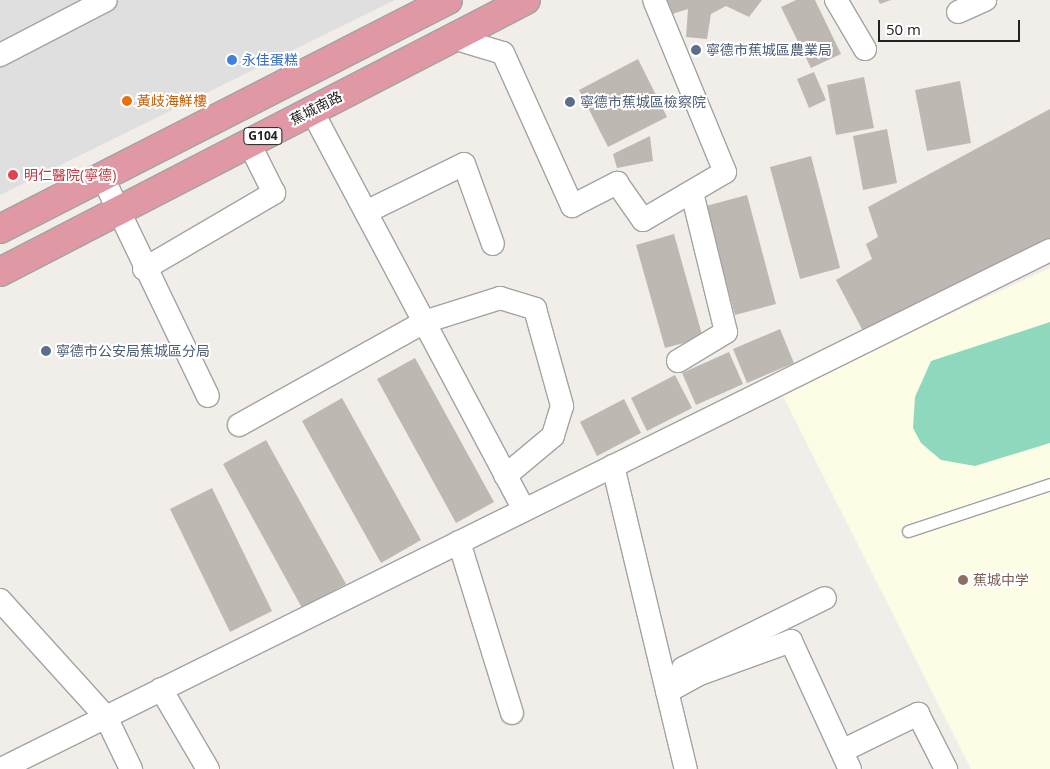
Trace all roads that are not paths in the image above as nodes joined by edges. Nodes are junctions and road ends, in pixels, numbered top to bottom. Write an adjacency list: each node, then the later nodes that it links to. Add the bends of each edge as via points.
1 (106, 0): 10 (street)
2 (526, 0): 8 (highway, 蕉城南路 / G104)
3 (654, 0): 14 (street, via 725,172)
4 (836, 0): 9 (street)
5 (986, 0): 7 (street)
6 (432, 3): 13 (highway, G104)
7 (958, 12)
8 (452, 38): 11 (highway, 蕉城南路 / G104); 14 (street, via 503,53 572,206 617,183 643,220)
9 (865, 48)
10 (0, 55)
11 (312, 111): 12 (highway, 蕉城南路 / G104); 16 (street)
12 (249, 143): 15 (highway, 蕉城南路 / G104); 20 (street, via 274,193)
13 (102, 176): 15 (street); 17 (highway, G104)
14 (692, 192): 23 (street, via 726,332)
15 (117, 211): 20 (street); 21 (highway, 蕉城南路 / G104)
16 (366, 212): 18 (street, via 464,164); 22 (street)
17 (0, 229)
18 (493, 244)
19 (1050, 250): 26 (street)
20 (144, 268): 24 (street)
21 (0, 272)
22 (424, 322): 25 (street); 27 (street); 27 (street, via 500,298 534,309 562,406 554,436)
23 (678, 361)
24 (208, 396)
25 (239, 425)
26 (613, 466): 29 (street); 34 (street)
27 (505, 476): 29 (street)
28 (1050, 484): 30 (lane)
29 (524, 510): 31 (street)
30 (908, 531)
31 (459, 542): 35 (street); 36 (street)
32 (824, 598): 34 (street)
33 (0, 600): 37 (street)
34 (666, 684): 38 (street, via 791,641); 42 (street)
35 (162, 689): 37 (street); 41 (street)
36 (512, 713)
37 (106, 717): 39 (street); 40 (street)
38 (846, 760): 43 (street, via 918,714)
39 (1, 769)
40 (131, 769)
41 (208, 769)
42 (686, 769)
43 (946, 769)

